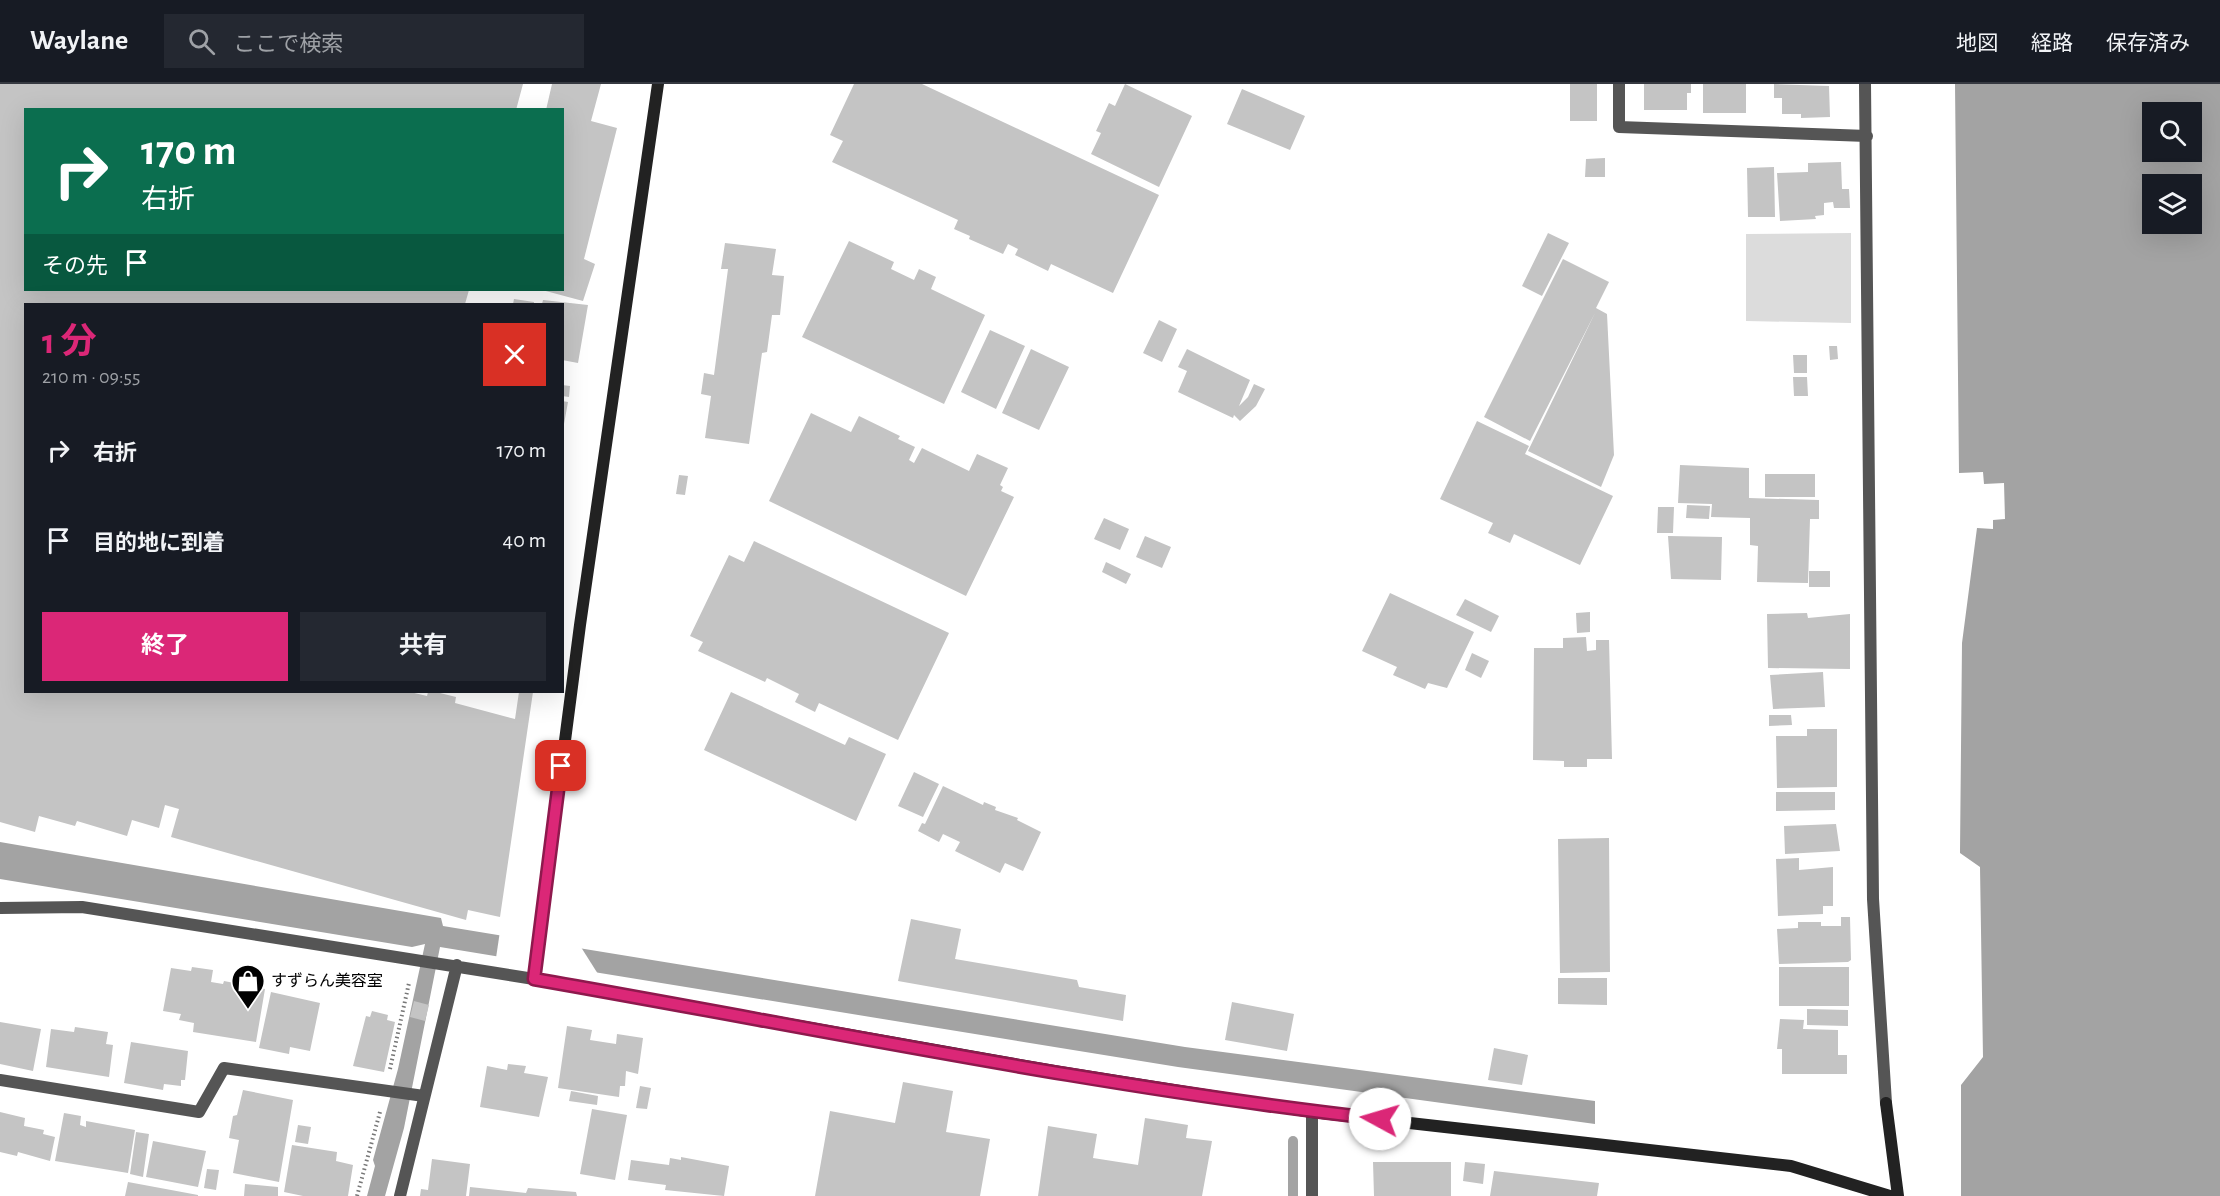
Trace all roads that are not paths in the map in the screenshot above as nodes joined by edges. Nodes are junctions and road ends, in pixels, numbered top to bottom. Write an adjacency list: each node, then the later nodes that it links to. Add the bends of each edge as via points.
1 (658, 84): 7 (street, via 580,625)
2 (1619, 84): 4 (street, via 1619,127)
3 (1865, 84): 4 (street)
4 (1867, 136): 14 (street, via 1873,899 1886,1102)
5 (0, 908): 6 (street, via 82,907)
6 (457, 965): 7 (street); 9 (street)
7 (534, 979): 10 (street, via 1060,1072)
8 (0, 1080): 9 (street, via 199,1112 224,1068)
9 (420, 1096): 11 (street)
10 (1312, 1112): 12 (street); 13 (street, via 1791,1166)
11 (400, 1196)
12 (1312, 1196)
13 (1890, 1196)
14 (1898, 1196)

